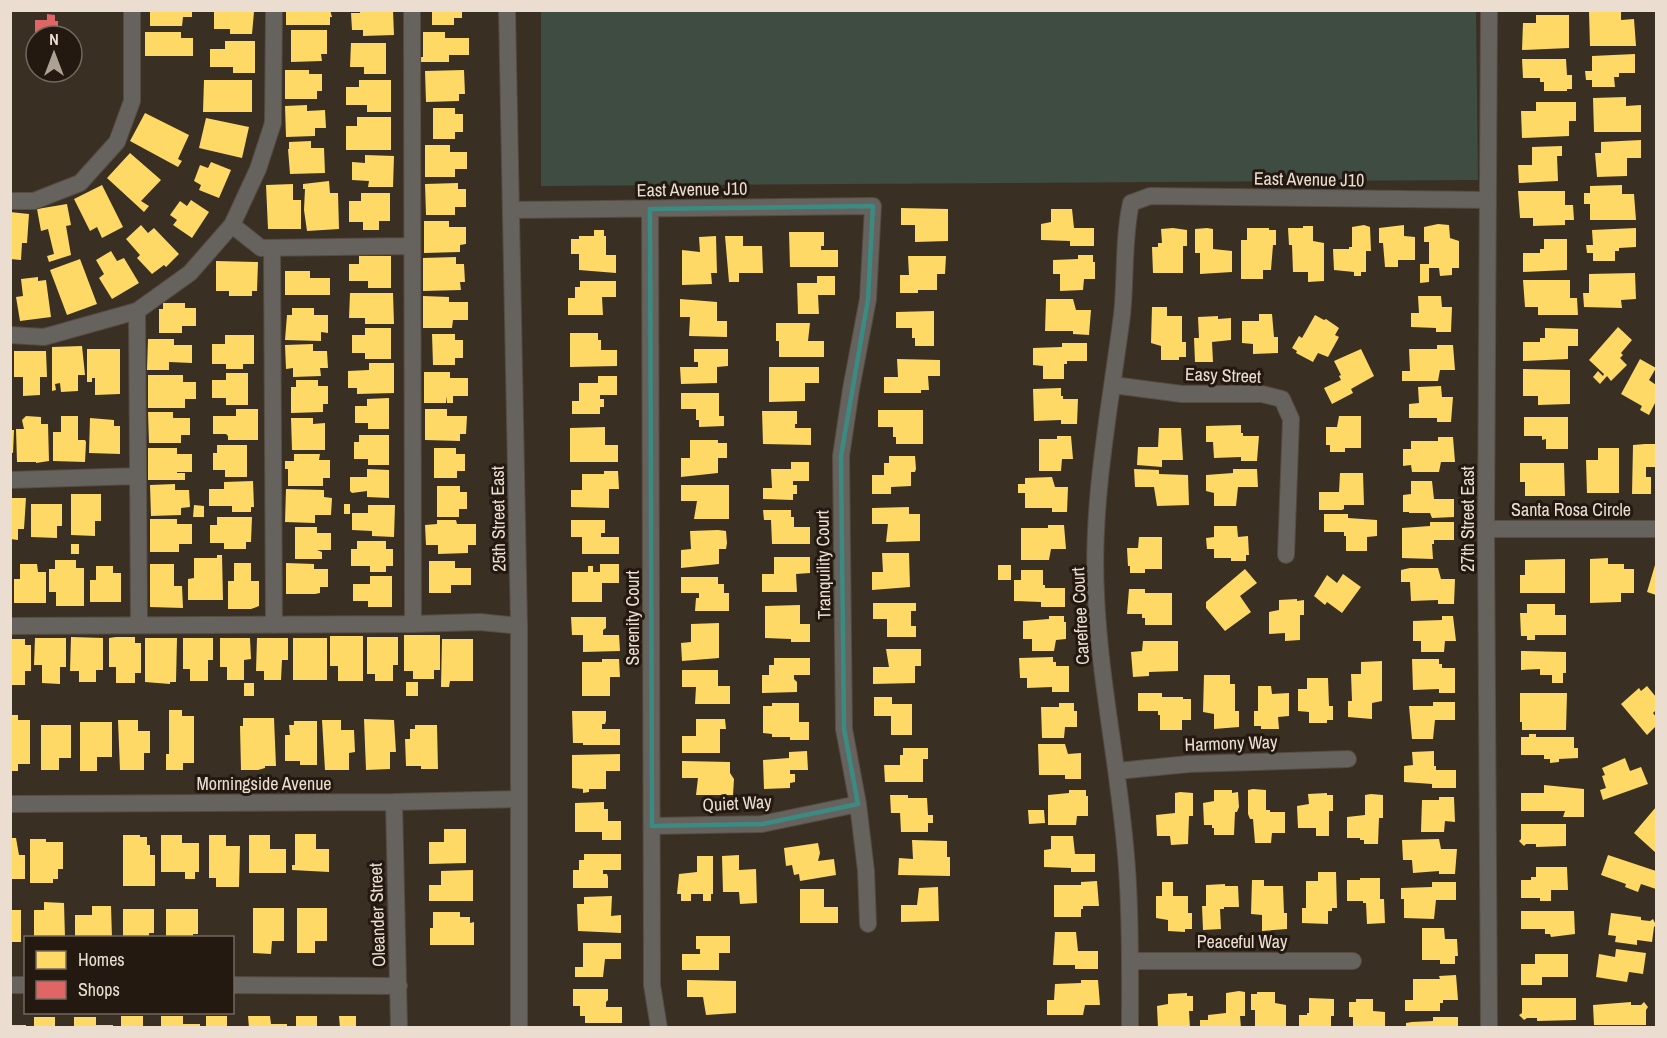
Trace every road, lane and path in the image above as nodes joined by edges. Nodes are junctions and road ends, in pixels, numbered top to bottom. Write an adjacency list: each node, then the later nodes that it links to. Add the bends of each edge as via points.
1 (132, 10): 7 (street, via 132,101 117,142 80,183 34,201)
2 (274, 10): 12 (street, via 273,123 258,169)
3 (412, 10): 13 (street)
4 (507, 10): 11 (street, 25th Street East)
5 (1489, 10): 6 (street, 27th Street East)
6 (1488, 200): 8 (street, East Avenue J10, via 1150,196); 21 (street, 27th Street East)
7 (10, 201)
8 (1131, 203): 17 (street, Carefree Court)
9 (873, 206): 10 (street, East Avenue J10); 33 (street, Tranquility Court, via 868,299 841,456 844,729)
10 (650, 208): 11 (street, East Avenue J10); 34 (street, Serenity Court)
11 (511, 210): 27 (street, 25th Street East)
12 (232, 225): 14 (street, via 261,248); 15 (street, via 190,273)
13 (412, 246): 14 (street); 23 (street)
14 (272, 248): 25 (street)
15 (137, 311): 16 (street, via 44,337); 18 (street)
16 (10, 335)
17 (1113, 385): 22 (street, Easy Street, via 1182,394 1263,394 1282,399 1291,419); 29 (street, Carefree Court, via 1096,509 1095,593)
18 (138, 476): 19 (street); 24 (street)
19 (10, 480)
20 (1656, 529): 21 (street, Santa Rosa Circle)
21 (1486, 530): 44 (street, 27th Street East)
22 (1286, 555)
23 (412, 624): 25 (street); 27 (street, via 480,622)
24 (139, 625): 25 (street); 26 (street)
25 (274, 625)
26 (10, 626)
27 (519, 626): 30 (street, 25th Street East)
28 (1348, 759): 29 (street, Harmony Way, via 1189,764)
29 (1117, 771): 36 (street, Carefree Court, via 1127,869)
30 (518, 799): 31 (street, Morningside Avenue); 41 (street, 25th Street East)
31 (394, 802): 32 (street, Morningside Avenue); 39 (street, Oleander Street)
32 (10, 804)
33 (858, 804): 34 (street, Quiet Way, via 762,824); 35 (street, Tranquility Court)
34 (652, 826): 42 (street, Serenity Court, via 652,985)
35 (868, 924)
36 (1130, 961): 37 (street, Peaceful Way); 43 (street, Carefree Court)
37 (1353, 961)
38 (234, 985): 39 (street)
39 (399, 986): 40 (street, Oleander Street)
40 (399, 1028)
41 (519, 1028)
42 (659, 1028)
43 (1130, 1028)
44 (1489, 1028)

